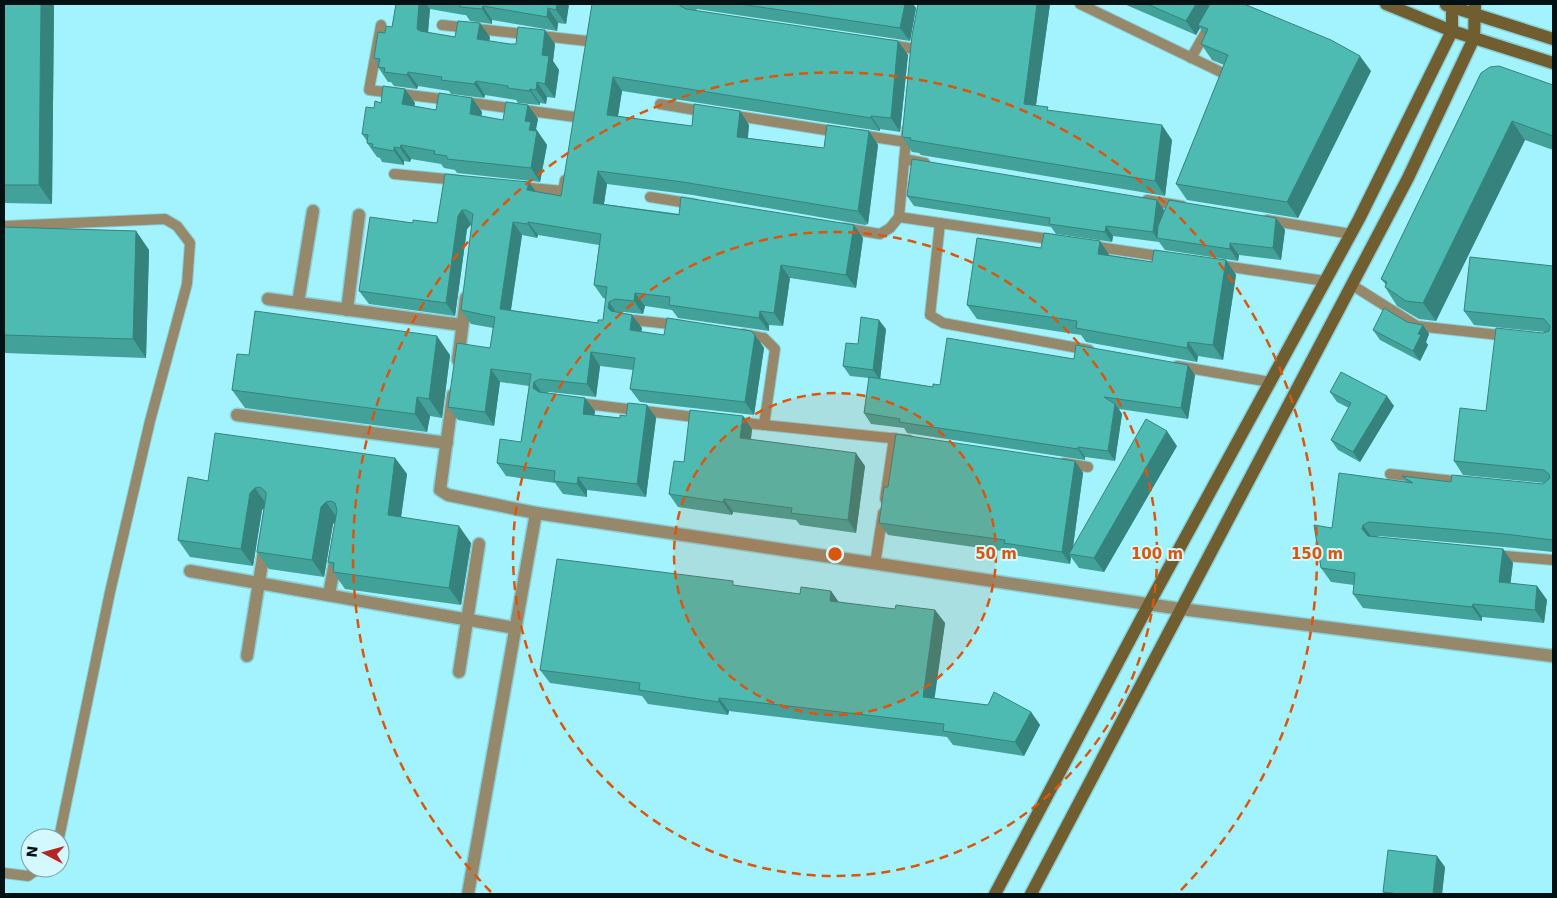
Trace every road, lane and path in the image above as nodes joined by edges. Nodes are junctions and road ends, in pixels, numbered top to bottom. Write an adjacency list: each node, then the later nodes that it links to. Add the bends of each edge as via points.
1 (1080, 4): 14 (lane)
2 (1222, 4): 14 (lane)
3 (1386, 4): 9 (street)
4 (1450, 5): 5 (street); 9 (street)
5 (1475, 9): 10 (street); 11 (street)
6 (442, 25): 12 (lane)
7 (380, 26): 19 (lane, via 369,90)
8 (919, 31): 13 (lane, via 915,54)
9 (1452, 31): 10 (street); 38 (street)
10 (1474, 38): 15 (street); 44 (street, via 1408,178)
11 (1553, 39)
12 (587, 41)
13 (879, 43)
14 (1191, 58): 16 (lane, via 1227,75)
15 (1553, 63)
16 (1220, 94)
17 (660, 104): 20 (lane)
18 (909, 114): 20 (lane)
19 (575, 116)
20 (906, 142): 21 (lane)
21 (904, 159): 22 (lane); 33 (lane)
22 (933, 164)
23 (566, 172): 26 (lane, via 563,191)
24 (394, 174): 25 (lane)
25 (463, 181)
26 (513, 186)
27 (650, 197): 29 (lane)
28 (1139, 198): 30 (lane, via 1180,200)
29 (708, 206)
30 (1198, 208)
31 (313, 211): 47 (street)
32 (358, 215): 48 (street)
33 (898, 217): 35 (lane); 37 (lane, via 890,228 880,234)
34 (1256, 218): 38 (lane)
35 (940, 223): 39 (lane); 54 (lane, via 930,315 942,323)
36 (4, 226): 84 (lane, via 166,219 190,243 187,284 112,582)
37 (832, 226)
38 (1351, 234): 43 (street)
39 (1065, 242)
40 (1085, 245): 41 (lane)
41 (1181, 259)
42 (1210, 263): 43 (lane)
43 (1325, 281): 56 (street)
44 (1352, 285): 53 (lane, via 1417,326); 78 (street)
45 (467, 288): 50 (street)
46 (268, 299): 47 (street)
47 (298, 303): 48 (street)
48 (347, 310): 50 (street)
49 (624, 319): 51 (lane)
50 (462, 325): 62 (street)
51 (693, 327)
52 (731, 332): 59 (lane, via 764,338 775,349)
53 (1514, 336)
54 (1100, 352)
55 (1168, 364): 56 (lane)
56 (1270, 382): 77 (street)
57 (568, 402): 59 (lane)
58 (237, 415): 62 (street)
59 (764, 425): 60 (lane)
60 (894, 438): 61 (lane); 73 (lane)
61 (920, 441)
62 (447, 443): 67 (street, via 440,490 448,495)
63 (1050, 461): 64 (lane)
64 (1088, 467)
65 (1390, 474): 66 (lane)
66 (1476, 483)
67 (536, 513): 73 (street); 80 (street)
68 (267, 530): 75 (street)
69 (479, 544): 79 (street)
70 (338, 546): 76 (street)
71 (1485, 554): 72 (lane)
72 (1553, 560)
73 (875, 564): 77 (street)
74 (190, 571): 75 (street)
75 (260, 583): 76 (street); 81 (street)
76 (329, 595): 79 (street)
77 (1149, 604): 78 (street); 88 (street)
78 (1181, 609): 82 (street); 89 (street)
79 (467, 620): 80 (street); 83 (street)
80 (515, 628): 87 (street)
81 (247, 656)
82 (1553, 656)
83 (459, 672)
84 (61, 828)
85 (4, 873): 86 (lane)
86 (20, 875)
87 (468, 894)
88 (995, 894)
89 (1031, 894)

